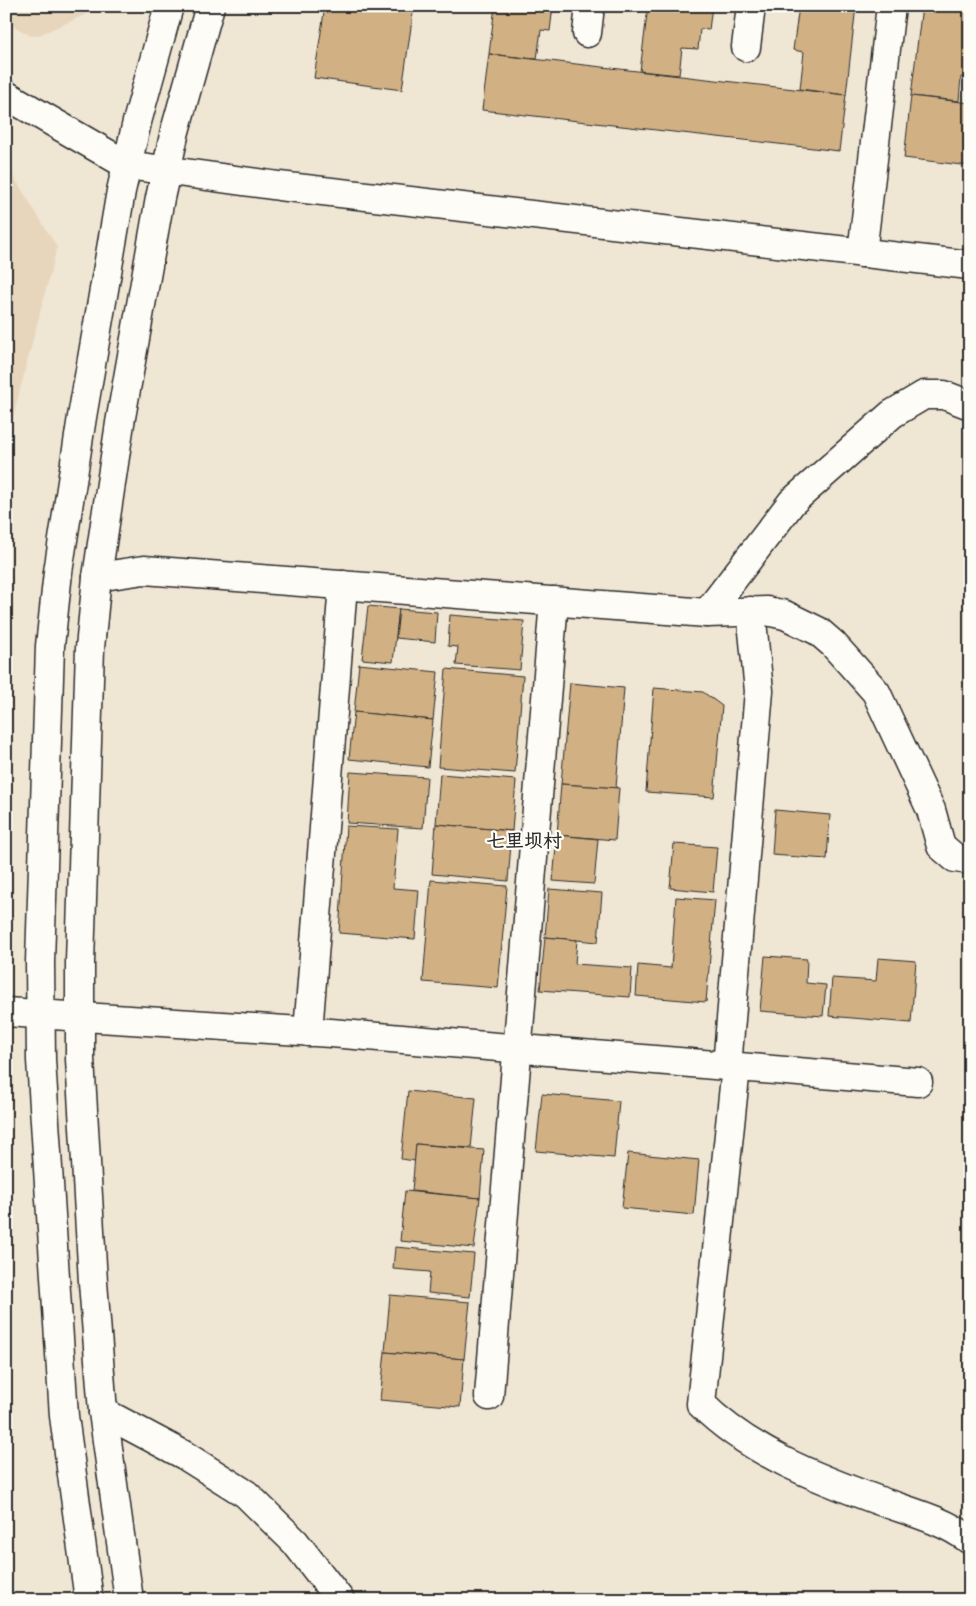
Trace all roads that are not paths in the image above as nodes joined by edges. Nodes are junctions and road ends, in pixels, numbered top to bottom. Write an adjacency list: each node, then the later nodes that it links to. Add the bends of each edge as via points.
1 (169, 6): 9 (street)
2 (210, 6): 10 (street)
3 (590, 6): 6 (street)
4 (751, 6): 7 (street)
5 (891, 6): 11 (street)
6 (587, 33)
7 (746, 47)
8 (6, 95): 9 (street)
9 (127, 165): 10 (street); 21 (street, via 82,417 50,646)
10 (166, 170): 11 (street, via 279,186); 14 (street, via 120,423)
11 (862, 253): 12 (street)
12 (970, 265)
13 (970, 405): 18 (street, via 944,395 924,395 892,414 792,502)
14 (97, 577): 15 (street, via 144,570); 22 (street, via 90,648)
15 (343, 585): 16 (street); 23 (street)
16 (554, 601): 18 (street); 24 (street)
17 (751, 611): 18 (street); 19 (street, via 785,615 818,631 876,692 931,810 941,846 955,858); 25 (street, via 759,691)
18 (707, 613)
19 (970, 860)
20 (6, 1012): 21 (street)
21 (40, 1015): 22 (street); 30 (street, via 64,1416)
22 (80, 1017): 23 (street); 28 (street, via 92,1272)
23 (308, 1032): 24 (street)
24 (517, 1049): 25 (street); 27 (street)
25 (731, 1067): 26 (street); 29 (street, via 702,1404 722,1424 778,1458 948,1526)
26 (918, 1082)
27 (488, 1396)
28 (103, 1412): 31 (street); 32 (street, via 184,1455 246,1494 295,1542)
29 (970, 1540)
30 (89, 1600)
31 (128, 1600)
32 (340, 1600)

